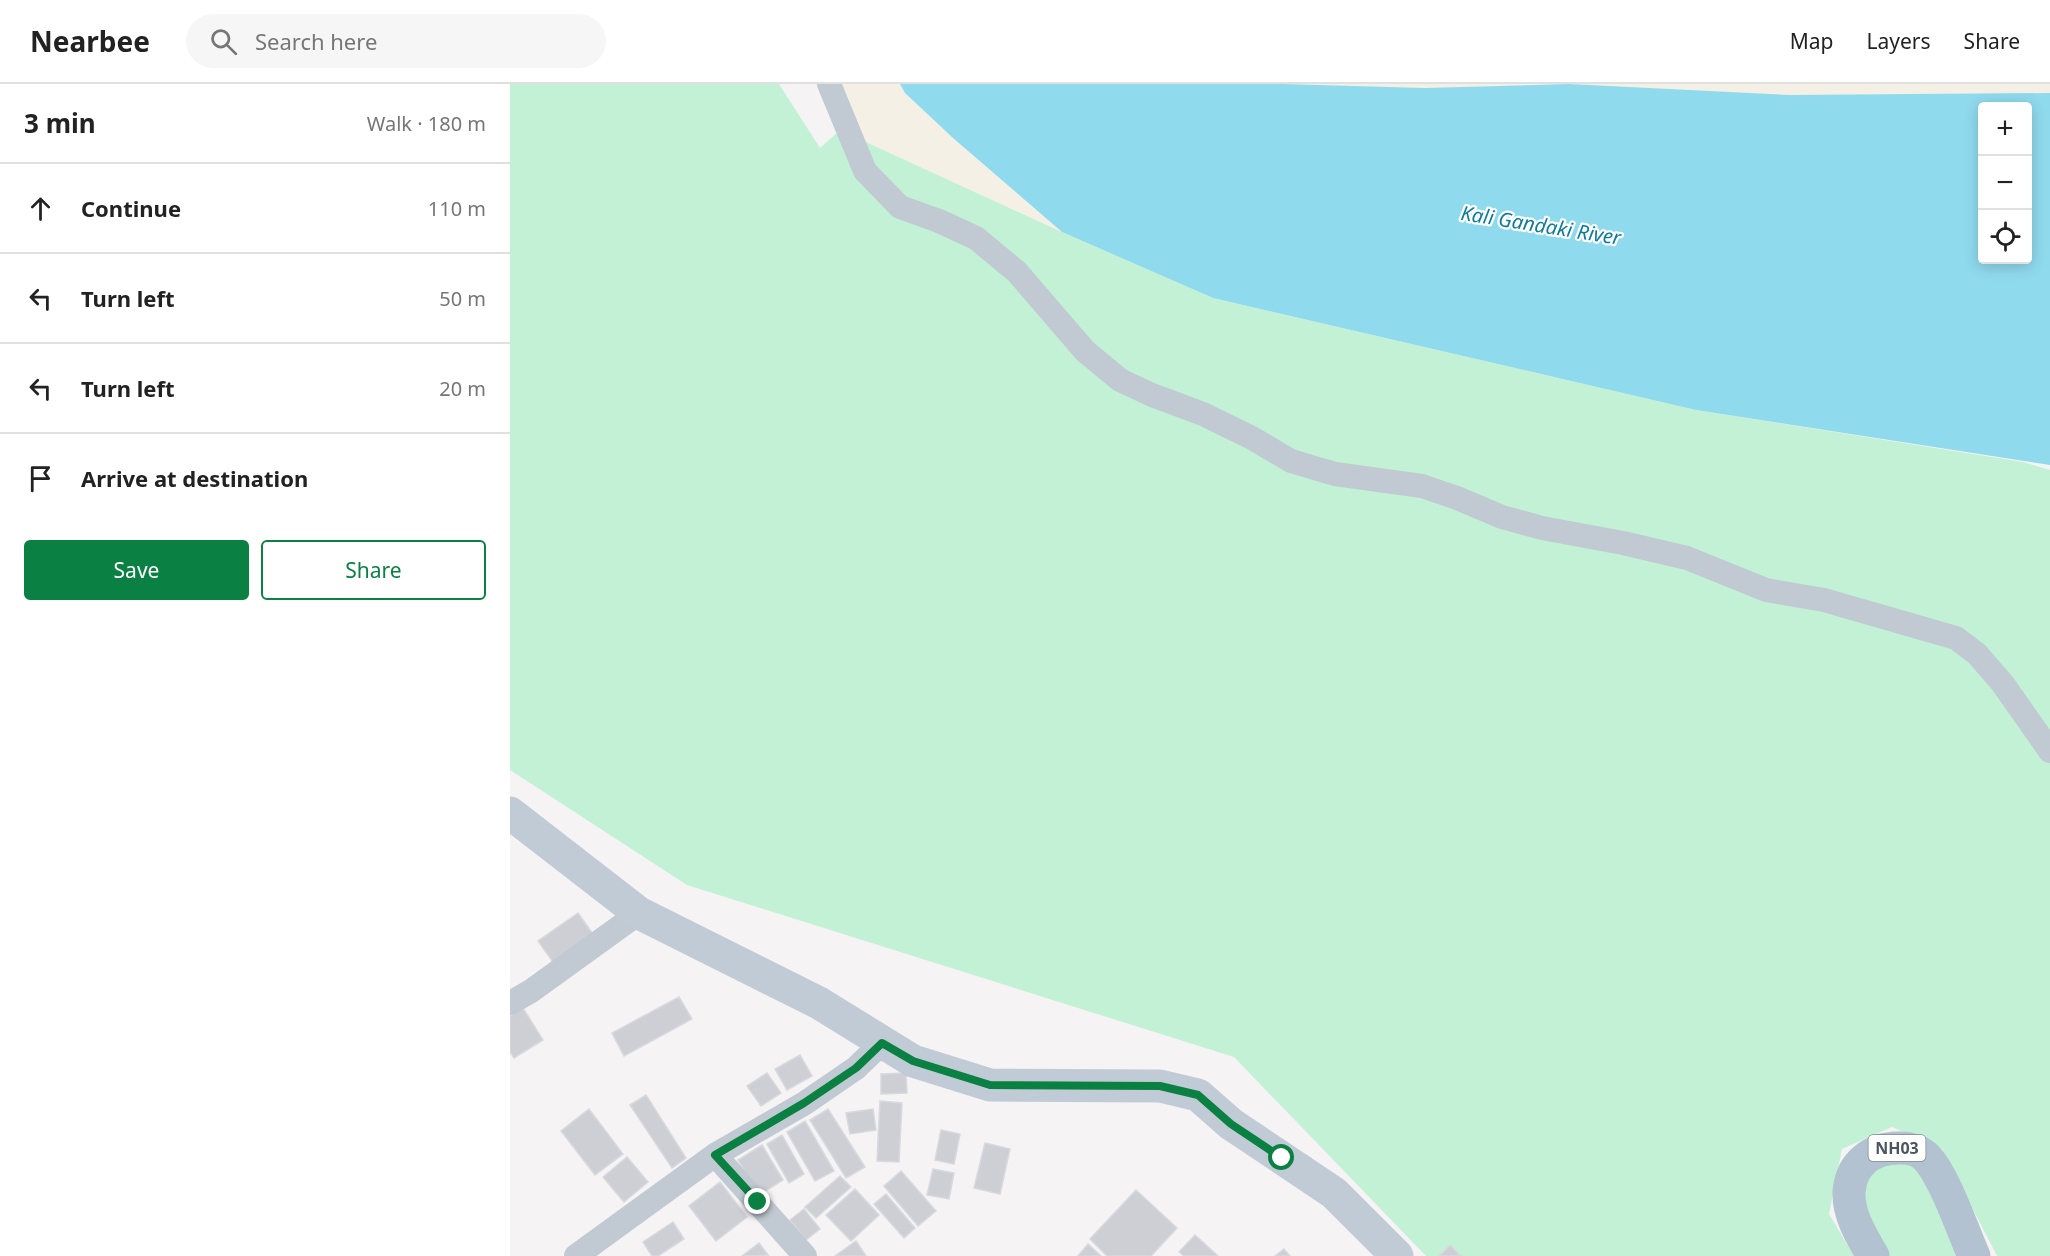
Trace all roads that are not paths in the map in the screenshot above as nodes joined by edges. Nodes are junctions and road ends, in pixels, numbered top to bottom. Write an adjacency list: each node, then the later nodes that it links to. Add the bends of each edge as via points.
1 (829, 84): 2 (street, via 866,171 900,207 976,238 1017,272 1085,351 1120,380 1203,414 1291,461 1335,474 1422,486 1502,517 1687,558 1766,590 1824,600 1956,638 1977,654 2003,684)
2 (2050, 751)
3 (510, 813): 4 (main road)
4 (639, 913): 5 (street); 6 (main road, via 819,1003)
5 (510, 1003)
6 (882, 1043): 7 (street, via 856,1068 804,1103); 10 (main road, via 913,1061 990,1085 1160,1086 1198,1095 1231,1124 1334,1193)
7 (715, 1155): 8 (street); 9 (street)
8 (576, 1256)
9 (805, 1256)
10 (1396, 1256)
11 (1873, 1256): 12 (main road, NH03, via 1852,1215 1849,1193 1858,1164 1870,1154 1891,1148 1910,1148 1925,1156 1936,1171)
12 (1974, 1256)

